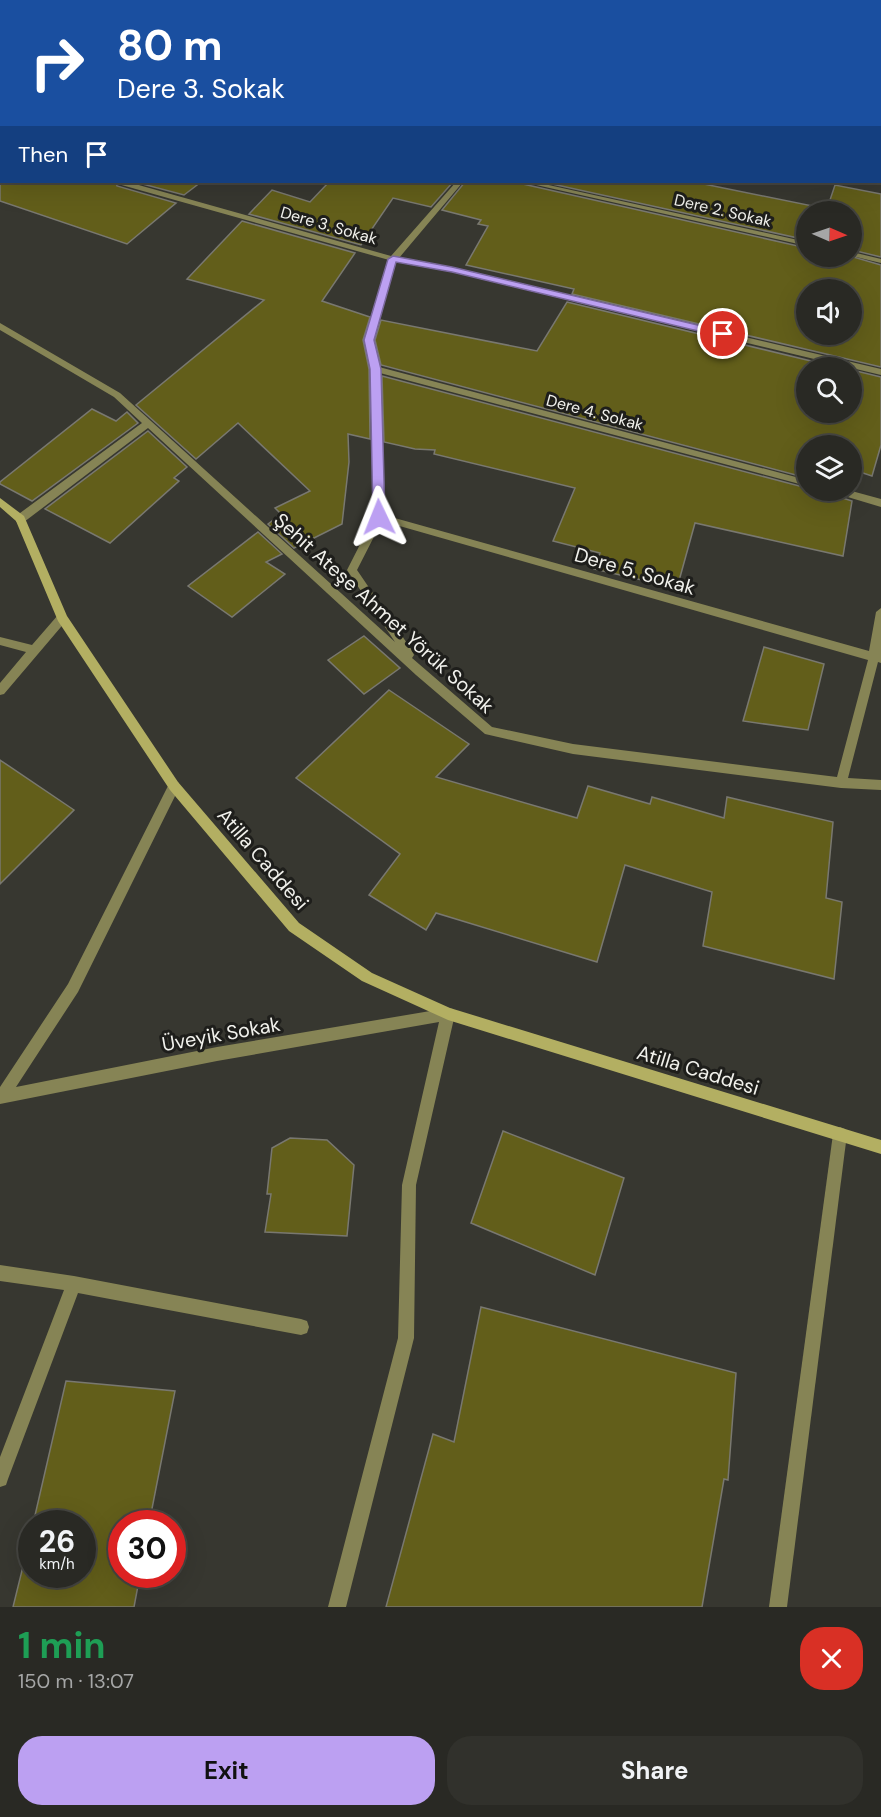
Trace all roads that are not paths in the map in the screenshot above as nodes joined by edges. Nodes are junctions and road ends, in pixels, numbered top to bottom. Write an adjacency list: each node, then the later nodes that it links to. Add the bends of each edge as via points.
1 (125, 183): 6 (street, Dere 3. Sokak)
2 (459, 183): 6 (street)
3 (532, 183): 4 (street, Dere 2. Sokak)
4 (796, 242)
5 (862, 257): 7 (street)
6 (393, 259): 9 (street, via 369,340); 10 (street, Dere 3. Sokak)
7 (881, 261)
8 (0, 326): 11 (street, Şehit Ateşe Ahmet Yörük Sokak, via 117,395)
9 (375, 369): 12 (street, Dere 4. Sokak); 16 (street)
10 (881, 372)
11 (147, 424): 17 (street); 23 (street, Şehit Ateşe Ahmet Yörük Sokak)
12 (796, 480)
13 (862, 498): 15 (street)
14 (0, 501): 17 (street, Atilla Caddesi)
15 (881, 503)
16 (379, 517): 22 (street, Dere 5. Sokak); 23 (street, via 352,570)
17 (20, 519): 19 (street, Atilla Caddesi)
18 (881, 612): 22 (street)
19 (62, 618): 21 (street); 26 (street, Atilla Caddesi)
20 (0, 641): 21 (street)
21 (34, 650): 24 (street)
22 (877, 658): 25 (street)
23 (420, 672): 25 (street, Şehit Ateşe Ahmet Yörük Sokak, via 489,731 573,749)
24 (0, 691)
25 (841, 783): 27 (street, Şehit Ateşe Ahmet Yörük Sokak)
26 (174, 786): 28 (street, Atilla Caddesi, via 294,927 367,976); 29 (street, Üveyik Sokak, via 73,988)
27 (881, 786)
28 (448, 1014): 29 (street, Üveyik Sokak); 30 (street, Atilla Caddesi); 36 (street, via 409,1185 406,1338)
29 (1, 1096)
30 (840, 1134): 31 (street, Atilla Caddesi); 37 (street)
31 (881, 1147)
32 (0, 1274): 33 (street)
33 (74, 1284): 34 (street); 35 (street)
34 (301, 1327)
35 (0, 1479)
36 (337, 1607)
37 (778, 1607)

